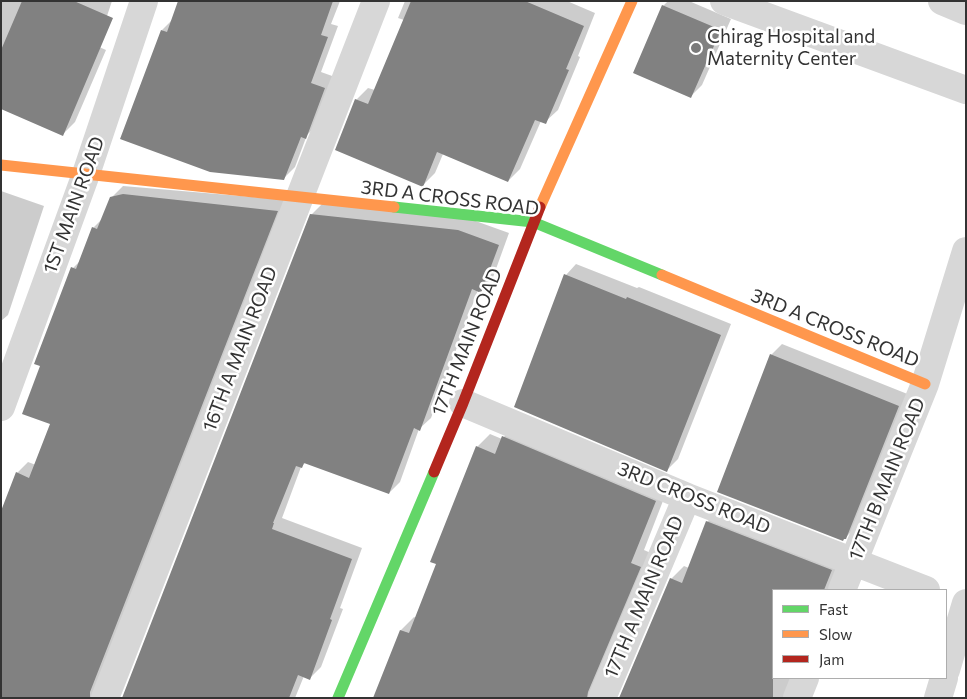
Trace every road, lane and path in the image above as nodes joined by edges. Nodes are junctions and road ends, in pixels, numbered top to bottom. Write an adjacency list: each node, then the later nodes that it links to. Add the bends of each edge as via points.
1 (144, 1): 9 (street, 1ST MAIN ROAD)
2 (376, 1): 10 (street, 16TH A MAIN ROAD)
3 (632, 1): 11 (street, 17TH MAIN ROAD)
4 (724, 1): 7 (street)
5 (942, 1): 6 (street)
6 (966, 11)
7 (966, 90)
8 (1, 165): 9 (street, 3RD A CROSS ROAD)
9 (86, 174): 10 (street, 3RD A CROSS ROAD); 15 (street, 1ST MAIN ROAD)
10 (298, 198): 11 (street, 3RD A CROSS ROAD); 24 (street, 16TH A MAIN ROAD)
11 (533, 222): 13 (street, 3RD A CROSS ROAD); 14 (street, 17TH MAIN ROAD)
12 (966, 251): 13 (street, 17TH B MAIN ROAD)
13 (925, 384): 17 (street, 17TH B MAIN ROAD)
14 (463, 403): 16 (street, 3RD CROSS ROAD); 25 (street, 17TH MAIN ROAD)
15 (1, 407)
16 (687, 497): 17 (street, 3RD CROSS ROAD); 26 (street, 17TH A MAIN ROAD)
17 (854, 561): 18 (street, 17TH B MAIN ROAD); 19 (street, 3RD CROSS ROAD)
18 (842, 589)
19 (924, 589)
20 (960, 603): 21 (street)
21 (947, 665)
22 (805, 679): 27 (street)
23 (944, 679): 28 (street)
24 (105, 698)
25 (338, 698)
26 (602, 698)
27 (797, 698)
28 (938, 698)

